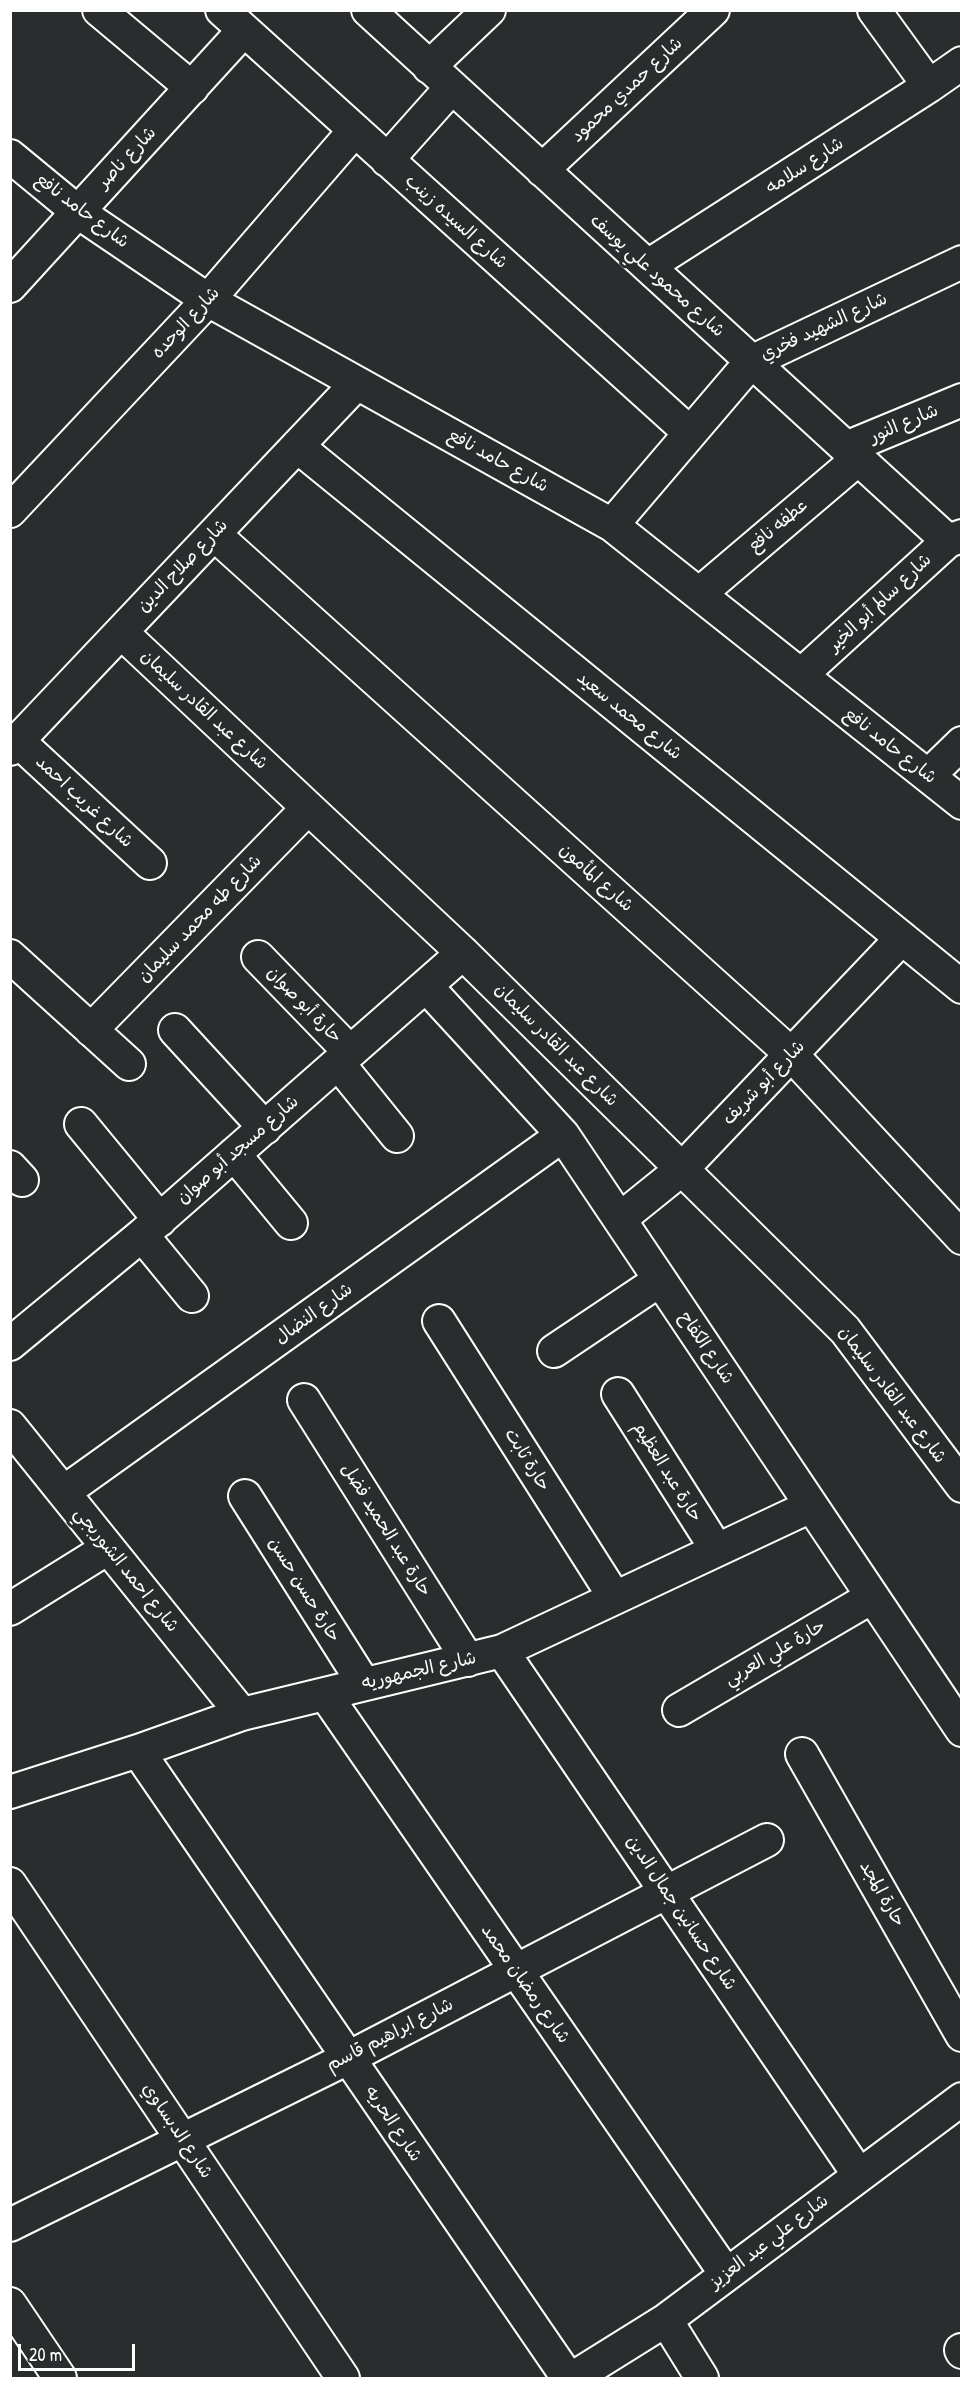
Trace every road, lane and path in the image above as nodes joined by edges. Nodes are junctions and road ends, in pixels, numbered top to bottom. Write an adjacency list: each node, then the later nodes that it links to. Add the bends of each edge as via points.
1 (99, 10): 10 (street)
2 (368, 10): 8 (street, شارع محمود علي يوسف)
3 (489, 10): 8 (street)
4 (712, 10): 14 (street, شارع حمدي محمود)
5 (874, 10): 9 (street)
6 (233, 20): 10 (street, شارع ناصر); 11 (street, شارع السيده زينب)
7 (962, 63): 9 (street, شارع سلامه)
8 (440, 77): 13 (street); 14 (street, شارع محمود علي يوسف)
9 (929, 86): 17 (street, شارع سلامه)
10 (192, 88): 15 (street, شارع ناصر)
11 (355, 130): 13 (street, شارع السيده زينب); 19 (street, شارع الوحده)
12 (10, 156): 15 (street, شارع حامد نافع)
13 (387, 160): 23 (street, شارع السيده زينب)
14 (542, 170): 17 (street, شارع محمود علي يوسف)
15 (78, 212): 18 (street, شارع ناصر); 19 (street, شارع حامد نافع)
16 (962, 262): 20 (street, شارع الشهيد فخري)
17 (648, 266): 20 (street, شارع محمود علي يوسف)
18 (10, 286)
19 (208, 300): 21 (street, شارع حامد نافع); 26 (street, شارع الوحده)
20 (751, 362): 23 (street, شارع الشهيد فخري); 25 (street, شارع محمود علي يوسف)
21 (357, 383): 24 (street, شارع صلاح الدين); 27 (street, شارع حامد نافع)
22 (962, 400): 25 (street, شارع النور)
23 (690, 433): 27 (street, شارع الشهيد فخري)
24 (297, 446): 28 (street, شارع صلاح الدين); 39 (street, شارع محمد سعيد)
25 (852, 453): 29 (street, شارع محمود علي يوسف); 30 (street, عطفه نافع)
26 (10, 511)
27 (612, 525): 30 (street, شارع حامد نافع)
28 (214, 534): 31 (street, شارع صلاح الدين); 47 (street, شارع المأمون)
29 (955, 538): 32 (street, شارع سالم أبو الخير)
30 (699, 594): 32 (street, شارع حامد نافع)
31 (121, 632): 34 (street, شارع صلاح الدين); 37 (street, شارع عبد القادر سليمان)
32 (801, 675): 35 (street, شارع حامد نافع)
33 (962, 743): 35 (street)
34 (14, 745): 38 (street, شارع غريب احمد)
35 (928, 776): 36 (street, شارع حامد نافع)
36 (962, 802)
37 (308, 808): 40 (street, شارع عبد القادر سليمان); 45 (street, شارع طه محمد سليمان)
38 (150, 863)
39 (902, 938): 44 (street, شارع محمد سعيد); 47 (street, شارع أبو شريف)
40 (463, 953): 43 (street, شارع مسجد أبو صوان); 55 (street, شارع عبد القادر سليمان)
41 (10, 956): 45 (street)
42 (258, 957): 48 (street, حارة أبو صوان)
43 (426, 987): 48 (street, شارع مسجد أبو صوان); 52 (street, شارع الكفاح)
44 (962, 987)
45 (91, 1030): 49 (street)
46 (176, 1030): 51 (street)
47 (791, 1054): 55 (street, شارع أبو شريف); 59 (street, شارع المأمون)
48 (344, 1058): 51 (street, شارع مسجد أبو صوان); 53 (street, حارة أبو صوان)
49 (129, 1064)
50 (81, 1124): 58 (street)
51 (265, 1128): 54 (street, شارع مسجد أبو صوان)
52 (563, 1135): 56 (street, شارع الكفاح); 69 (street, شارع النضال)
53 (397, 1136)
54 (234, 1154): 57 (street); 58 (street, شارع مسجد أبو صوان)
55 (682, 1169): 56 (street, شارع أبو شريف); 68 (street, شارع عبد القادر سليمان, via 845,1330)
56 (620, 1219): 60 (street, شارع الكفاح)
57 (291, 1223)
58 (151, 1227): 61 (street); 63 (street, شارع مسجد أبو صوان)
59 (962, 1238)
60 (660, 1280): 64 (street); 71 (street, شارع الكفاح)
61 (192, 1296)
62 (439, 1321): 75 (street, حارة ثابت)
63 (10, 1344)
64 (554, 1351)
65 (618, 1394): 73 (street, حارة عبد العظيم)
66 (304, 1400): 78 (street, حارة عبد الحميد فضل)
67 (10, 1426): 69 (street, شارع احمد الشوربجي)
68 (962, 1486)
69 (64, 1492): 72 (street, شارع احمد الشوربجي)
70 (245, 1496): 79 (street, حارة حسن حسن)
71 (811, 1506): 73 (street, شارع الجمهوريه); 74 (street, شارع الكفاح)
72 (108, 1548): 76 (street); 82 (street, شارع احمد الشوربجي)
73 (717, 1550): 75 (street, شارع الجمهوريه)
74 (872, 1596): 81 (street, حارة علي العربي); 83 (street, شارع الكفاح)
75 (615, 1598): 77 (street, شارع الجمهوريه)
76 (10, 1609)
77 (502, 1651): 78 (street, شارع الجمهوريه); 89 (street, شارع حسانين جمال الدين)
78 (468, 1660): 79 (street, شارع الجمهوريه)
79 (364, 1684): 80 (street, شارع الجمهوريه)
80 (325, 1694): 82 (street, شارع الجمهوريه); 90 (street, شارع رمضان محمد)
81 (679, 1710)
82 (242, 1714): 84 (street, شارع الجمهوريه)
83 (962, 1730)
84 (138, 1751): 86 (street, شارع الجمهوريه); 92 (street, شارع الحريه)
85 (802, 1754): 91 (street, حارة المجد)
86 (10, 1792)
87 (767, 1840): 89 (street, شارع ابراهيم قاسم)
88 (10, 1884): 94 (street, شارع الدبساوي)
89 (667, 1893): 90 (street, شارع ابراهيم قاسم); 95 (street, شارع حسانين جمال الدين)
90 (516, 1971): 92 (street, شارع ابراهيم قاسم); 97 (street, شارع رمضان محمد)
91 (962, 2035)
92 (348, 2058): 94 (street, شارع ابراهيم قاسم); 103 (street, شارع الحريه)
93 (962, 2099): 95 (street, شارع علي عبد العزيز)
94 (183, 2140): 96 (street, شارع ابراهيم قاسم); 102 (street, شارع الدبساوي)
95 (859, 2175): 97 (street, شارع علي عبد العزيز)
96 (10, 2225)
97 (726, 2274): 99 (street, شارع علي عبد العزيز)
98 (10, 2304): 100 (street)
99 (666, 2320): 104 (street, شارع علي عبد العزيز); 105 (street)
100 (22, 2345): 101 (street)
101 (60, 2379)
102 (343, 2379)
103 (568, 2379)
104 (573, 2379)
105 (702, 2379)

